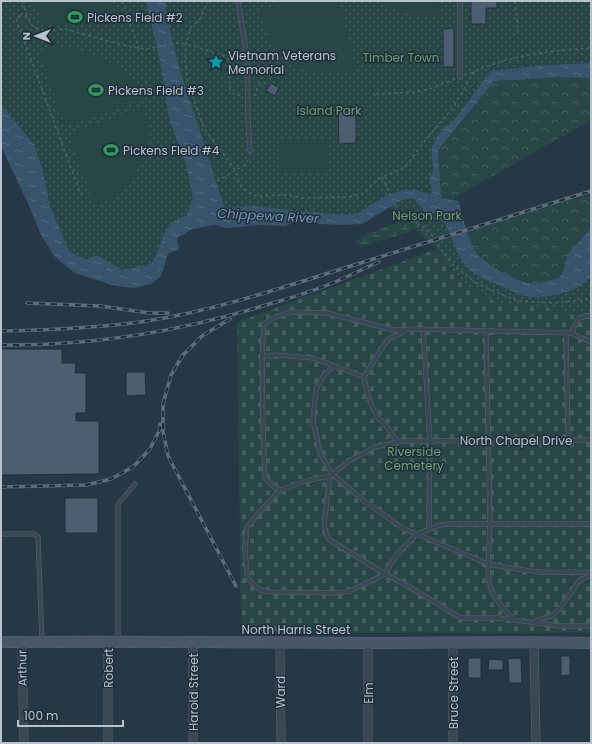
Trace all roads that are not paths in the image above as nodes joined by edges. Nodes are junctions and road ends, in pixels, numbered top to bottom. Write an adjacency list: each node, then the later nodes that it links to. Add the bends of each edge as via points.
1 (238, 1): 4 (lane, via 247,56)
2 (460, 1): 3 (lane)
3 (460, 77)
4 (250, 151)
5 (591, 315): 10 (lane, via 579,318)
6 (407, 330): 7 (lane); 12 (lane, via 394,330 327,313 292,312 275,317 264,324); 14 (lane, via 389,339)
7 (423, 330): 8 (lane); 18 (lane)
8 (486, 331): 9 (lane); 15 (lane)
9 (566, 332): 10 (lane); 16 (lane)
10 (571, 332): 11 (lane)
11 (591, 342)
12 (262, 357): 13 (lane, via 298,356 320,360); 22 (lane, via 266,478)
13 (334, 366): 14 (lane); 20 (lane, via 324,375 316,389 313,420 320,453)
14 (364, 377): 19 (lane, via 368,396 378,418)
15 (489, 440): 16 (lane, North Chapel Drive); 18 (lane, North Chapel Drive); 23 (lane)
16 (568, 440): 17 (lane, North Chapel Drive)
17 (591, 440)
18 (430, 441): 19 (lane, North Chapel Drive); 25 (lane)
19 (398, 442): 20 (lane, North Chapel Drive, via 375,446)
20 (331, 475): 22 (lane); 27 (lane, via 382,516); 29 (lane, via 324,525 328,539)
21 (135, 484): 35 (lane, via 118,504)
22 (280, 490): 29 (lane, via 247,527 247,573 249,580 260,590 336,593 350,591)
23 (490, 524): 24 (lane); 25 (lane, via 451,524); 28 (lane)
24 (591, 524)
25 (429, 529): 27 (lane)
26 (1, 534): 34 (lane, via 34,534 38,537)
27 (417, 534): 28 (lane); 29 (lane, via 397,554)
28 (488, 564): 30 (lane, via 516,570); 31 (lane, via 494,597)
29 (385, 574): 31 (lane, via 461,618)
30 (591, 574): 32 (lane, via 580,580 558,611)
31 (514, 620): 32 (lane)
32 (533, 622): 33 (lane, via 559,626)
33 (591, 626)
34 (42, 641): 35 (street, North Harris Street); 38 (street, North Harris Street)
35 (113, 641): 39 (street, North Harris Street); 45 (street, Robert)
36 (534, 641): 42 (street, North Harris Street); 43 (street, North Harris Street); 50 (street)
37 (1, 642): 38 (street, North Harris Street)
38 (22, 642): 44 (street, Arthur)
39 (193, 642): 40 (street, North Harris Street); 46 (street, Harold Street)
40 (280, 642): 41 (street, North Harris Street); 47 (street, Ward)
41 (368, 643): 42 (street, North Harris Street); 48 (street, Elm)
42 (453, 643): 49 (street, Bruce Street)
43 (591, 643)
44 (24, 743)
45 (108, 743)
46 (193, 743)
47 (280, 743)
48 (368, 743)
49 (453, 743)
50 (536, 743)

